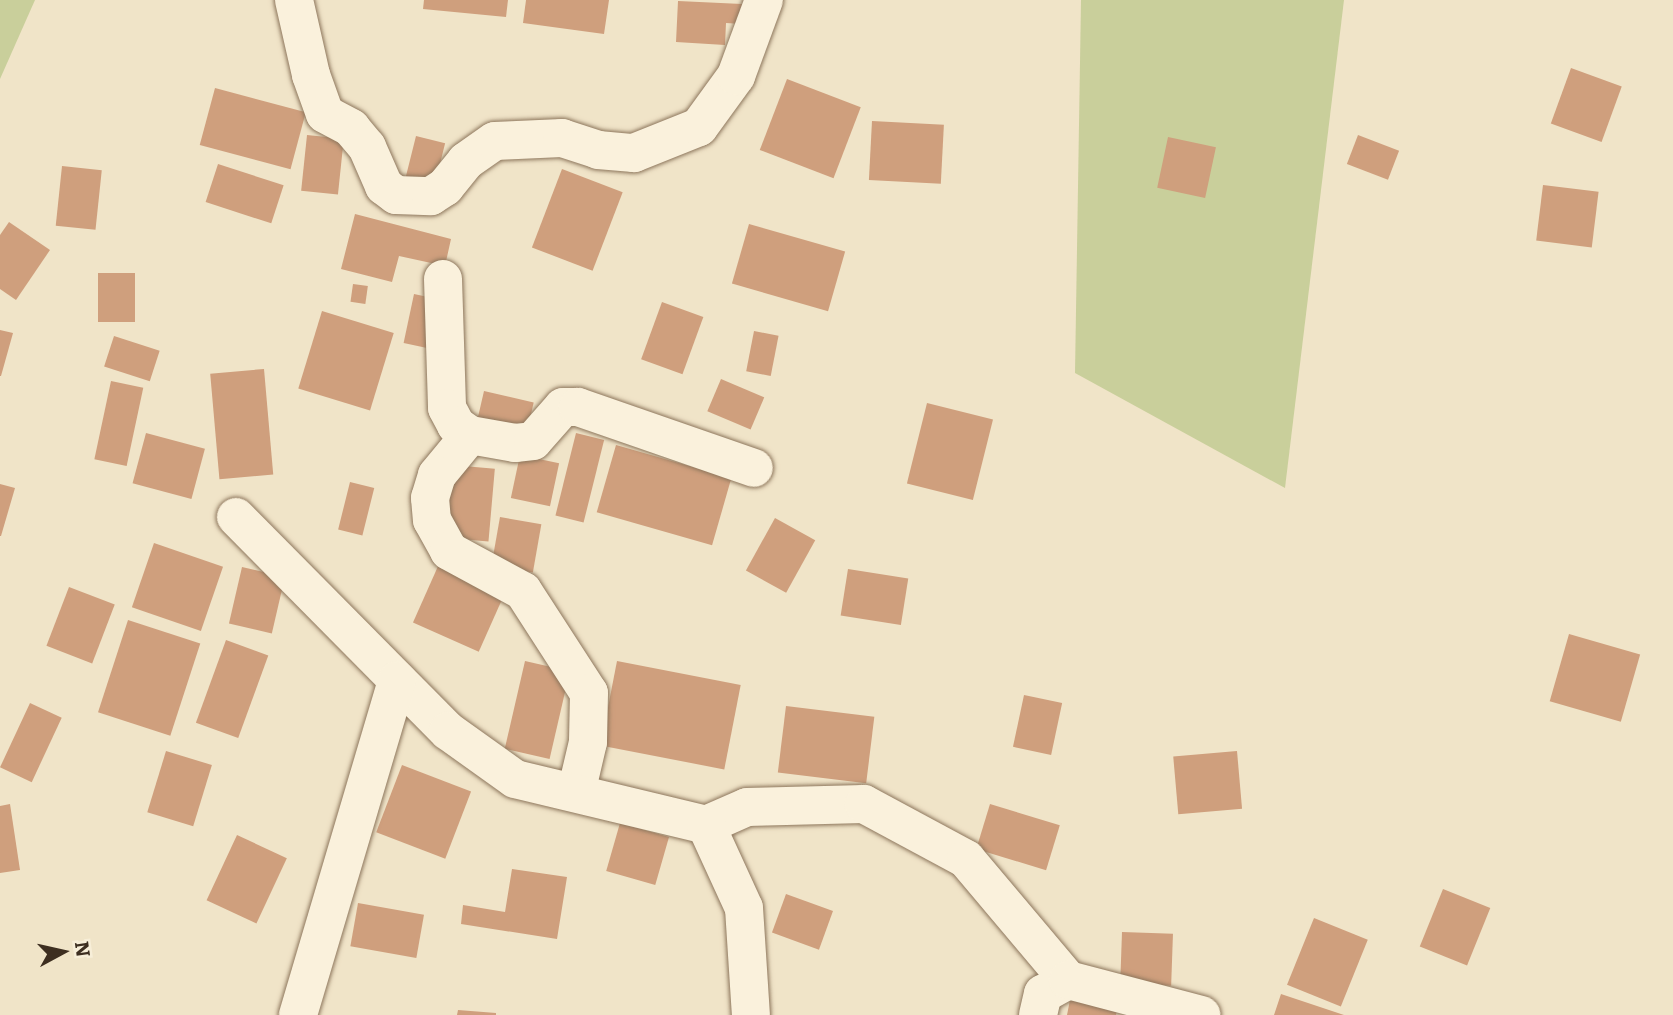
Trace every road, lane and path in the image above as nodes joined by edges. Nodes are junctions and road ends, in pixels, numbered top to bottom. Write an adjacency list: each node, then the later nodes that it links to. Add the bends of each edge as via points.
1 (294, 0): 2 (street, via 325,114 351,128 367,147 384,186 396,195 431,196 446,187 466,161 495,141 562,138 598,150 634,153 699,127 736,76)
2 (764, 0)
3 (443, 279): 4 (street, via 447,408 456,425)
4 (470, 435): 5 (street, via 515,443 533,441 563,407 578,407); 8 (street, via 437,475 430,498 432,520 449,551 523,591 589,693 588,743)
5 (754, 468)
6 (236, 517): 7 (street)
7 (397, 680): 8 (street, via 448,731 515,779); 11 (street)
8 (576, 793): 9 (street)
9 (706, 825): 10 (street, via 747,807 864,804 966,859); 12 (street, via 744,908)
10 (1068, 980): 13 (street, via 1043,994); 14 (street)
11 (298, 1015)
12 (751, 1015)
13 (1038, 1015)
14 (1201, 1015)

